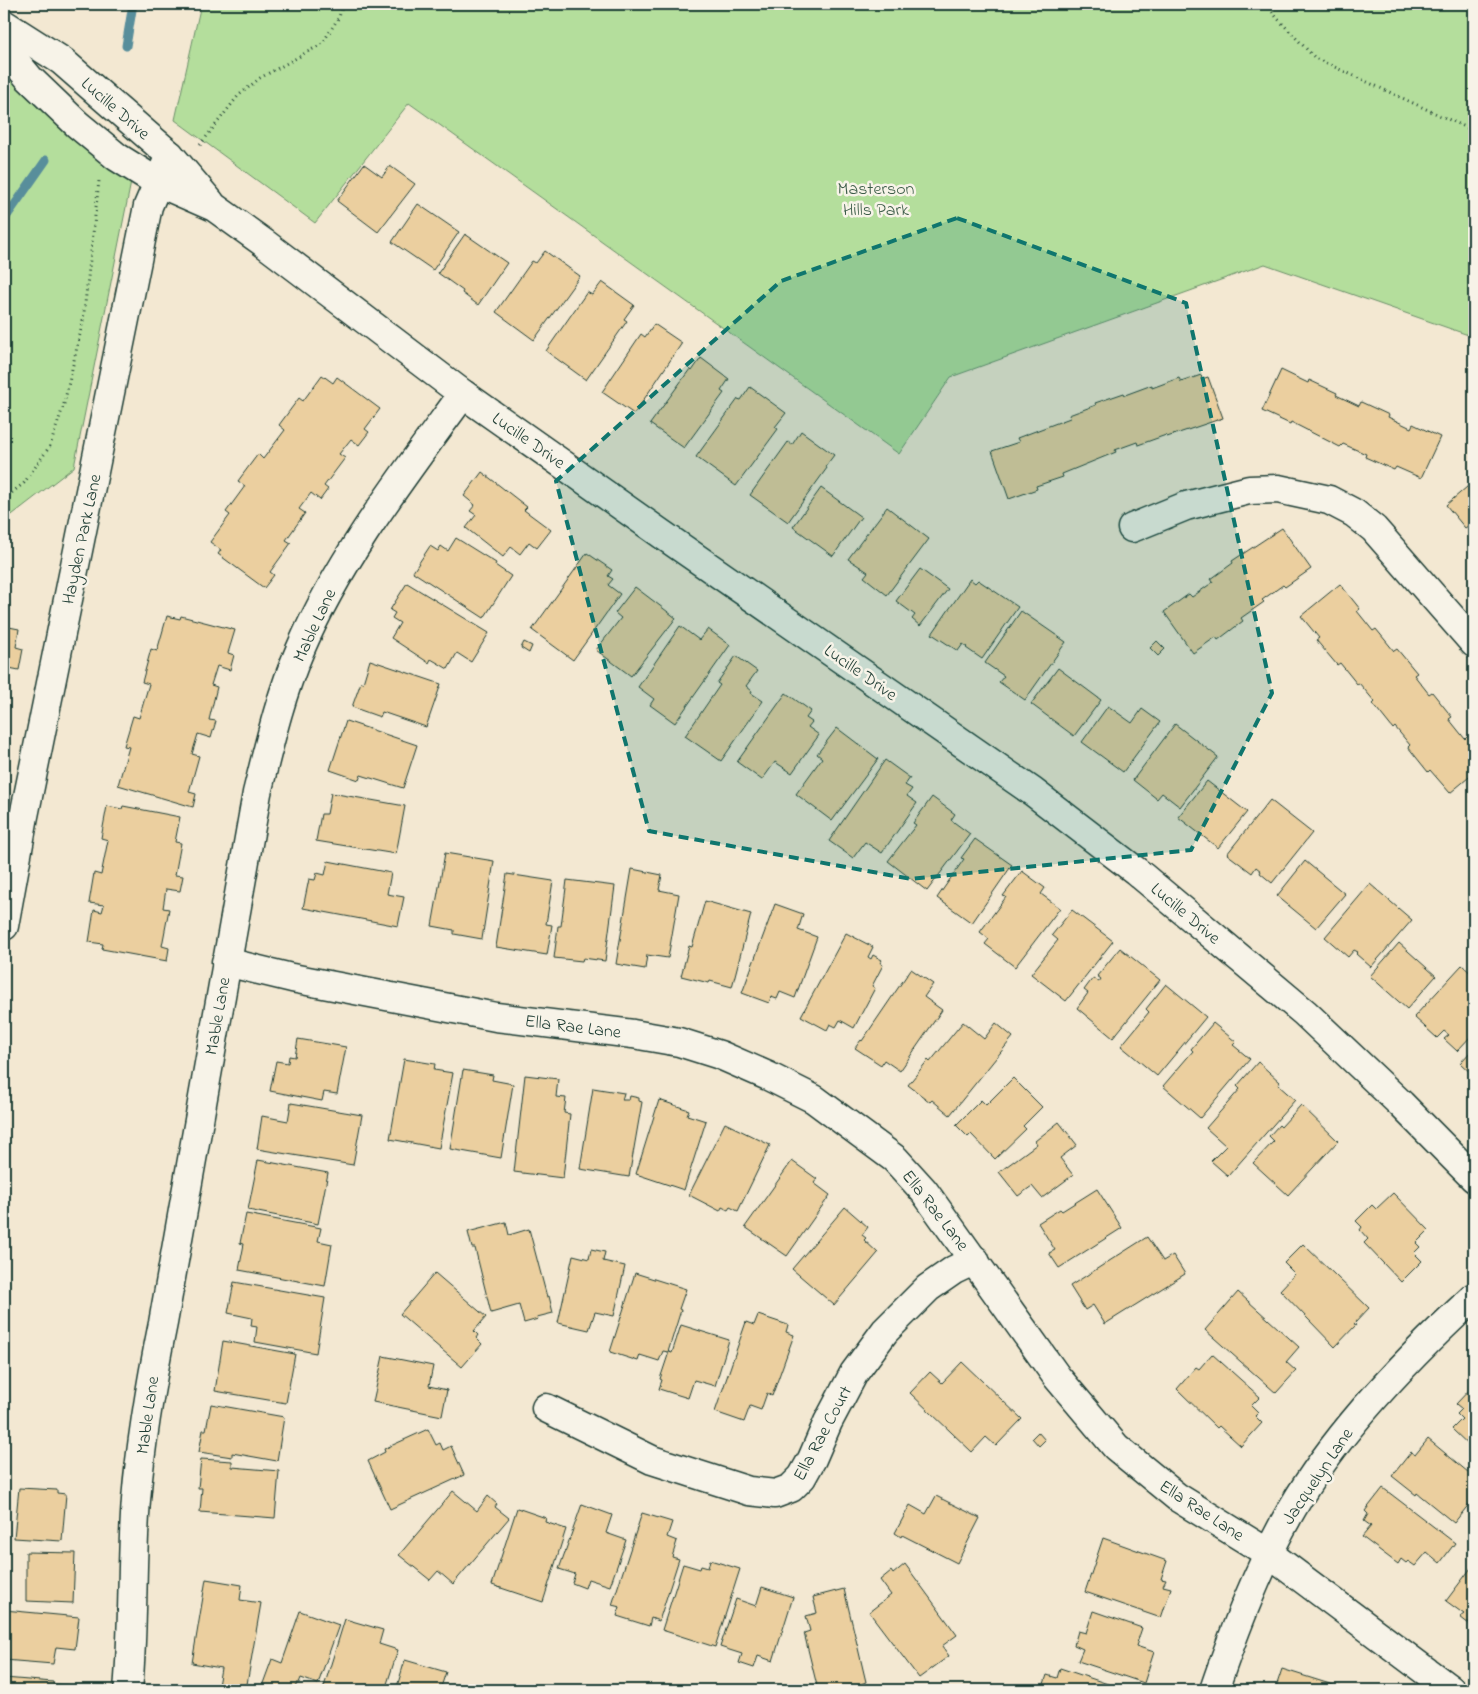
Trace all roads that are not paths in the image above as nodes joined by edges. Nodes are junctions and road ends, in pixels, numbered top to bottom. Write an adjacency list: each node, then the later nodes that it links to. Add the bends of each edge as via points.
1 (4, 24): 3 (street, Lucille Drive, via 62,61)
2 (4, 48): 4 (street, Lucille Drive, via 77,124)
3 (170, 155): 4 (street, Hayden Park Lane); 5 (street, Lucille Drive)
4 (157, 182): 5 (street, Lucille Drive); 9 (street, Hayden Park Lane, via 148,206)
5 (214, 207): 6 (street, Lucille Drive)
6 (463, 394): 10 (street, Mable Lane, via 376,515 324,599 299,652 271,735 257,793); 11 (street, Lucille Drive, via 1033,792 1129,865 1305,1013)
7 (1132, 528): 8 (street, via 1186,506 1249,490 1278,489 1329,500 1374,529)
8 (1474, 643)
9 (4, 926)
10 (226, 962): 12 (street, Ella Rae Lane, via 292,978 496,1017 679,1042 720,1055 814,1099 895,1159 924,1191); 16 (street, Mable Lane, via 142,1440 136,1502)
11 (1474, 1178)
12 (975, 1260): 14 (street, Ella Rae Court, via 928,1288 885,1331 854,1373 802,1478 791,1488 775,1494 749,1491 652,1460); 15 (street, Ella Rae Lane, via 1057,1378 1116,1447 1177,1497)
13 (1474, 1298): 15 (street, Jacquelyn Lane, via 1425,1345 1352,1425 1292,1508)
14 (546, 1408)
15 (1268, 1553): 17 (street, Jacquelyn Lane); 18 (street, Ella Rae Lane)
16 (128, 1690)
17 (1214, 1690)
18 (1451, 1690)

